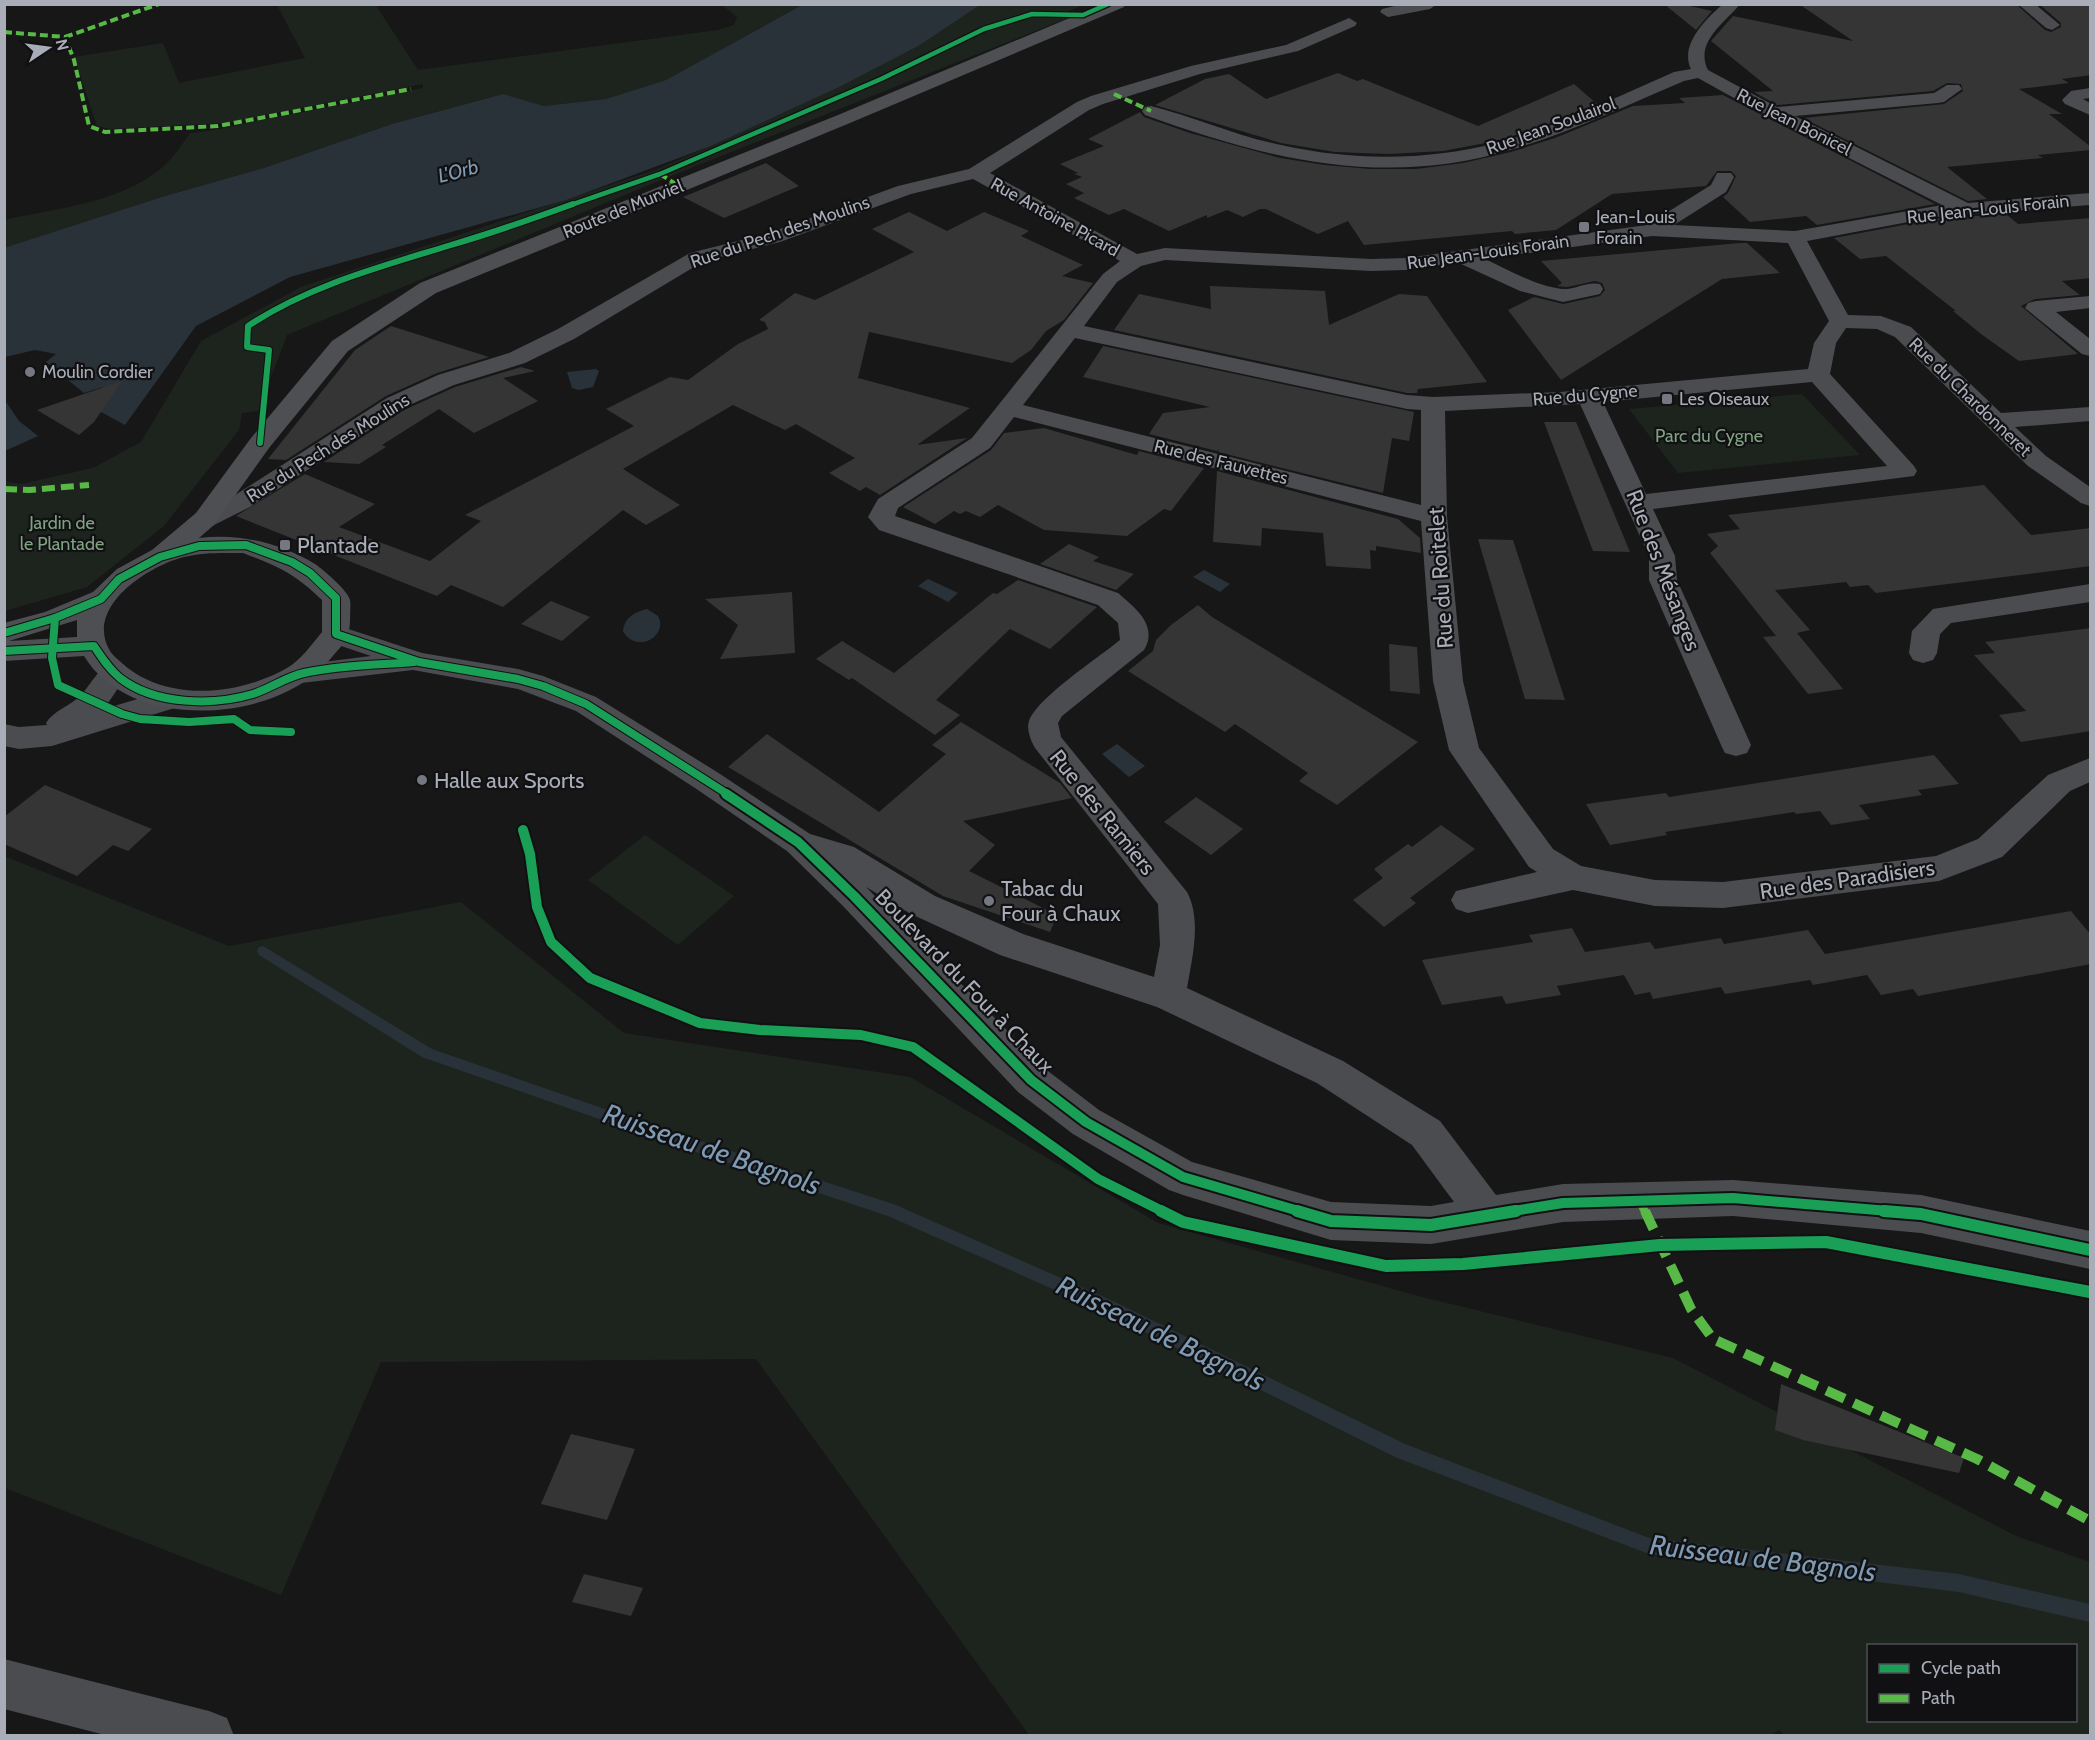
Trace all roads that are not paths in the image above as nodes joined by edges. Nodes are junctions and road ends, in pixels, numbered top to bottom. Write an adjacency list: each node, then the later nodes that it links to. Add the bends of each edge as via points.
1 (1118, 4): 36 (main road, Route de Murviel, via 428,288 340,346)
2 (1430, 4): 5 (street)
3 (1733, 4): 8 (street, via 1718,16 1699,43 1694,57)
4 (2025, 4): 7 (street)
5 (1388, 12)
6 (1349, 23): 14 (street, Rue du Pech des Moulins, via 1292,48 1197,70 1097,100)
7 (2052, 25)
8 (1701, 73): 12 (street, Rue Jean Soulairol, via 1680,76 1512,144 1432,160 1354,162 1301,156 1253,146); 13 (street, Rue Jean Bonicel)
9 (1953, 89): 13 (street, via 1938,98)
10 (2091, 93): 11 (street, via 2071,100)
11 (2091, 110)
12 (1151, 111)
13 (1774, 113): 17 (street, Rue Jean Bonicel)
14 (976, 173): 21 (street, Rue Antoine Picard); 36 (street, Rue du Pech des Moulins, via 905,190 773,238 697,257 566,334 517,358 446,380 395,403 241,502)
15 (1724, 177): 18 (street, via 1719,188)
16 (2091, 199): 17 (street, Rue Jean-Louis Forain)
17 (1962, 207): 19 (street, Rue Jean-Louis Forain)
18 (1652, 230): 19 (street, Rue Jean-Louis Forain); 20 (street, Rue Jean-Louis Forain)
19 (1796, 237): 24 (street)
20 (1463, 257): 21 (street, Rue Jean-Louis Forain, via 1371,265 1165,254); 22 (street, via 1528,286 1563,296)
21 (1134, 261): 25 (street, Rue des Ramiers, via 1110,278)
22 (1592, 289)
23 (2091, 302): 26 (street, via 2036,308)
24 (1840, 321): 27 (street, via 1825,343); 32 (street, Rue du Chardonneret, via 1881,323 1903,332)
25 (1069, 330): 29 (street, Rue du Cygne, via 1407,402); 30 (street, Rue des Ramiers)
26 (2091, 349)
27 (1818, 375): 28 (street, Rue du Cygne); 34 (street, via 1905,471)
28 (1588, 396): 29 (street, Rue du Cygne); 34 (street, Rue des Mésanges)
29 (1434, 404): 35 (street, Rue du Roitelet)
30 (1008, 408): 35 (street, Rue des Fauvettes); 57 (street, Rue des Ramiers, via 981,443 887,504 881,518 888,524 1108,598 1132,620 1134,643 1051,709 1043,723 1046,740 1175,901 1177,945)
31 (2091, 414): 32 (street)
32 (1994, 421): 33 (street, Rue du Chardonneret, via 2037,461)
33 (2091, 498)
34 (1639, 503): 51 (street, Rue des Mésanges, via 1662,556 1663,580)
35 (1434, 516): 52 (street, Rue du Roitelet, via 1448,681)
36 (204, 519): 37 (main road, Route de Murviel); 38 (main road, Route de Murviel)
37 (199, 546): 38 (main road); 42 (main road, via 246,545 310,573 336,598)
38 (160, 557): 40 (main road, via 119,579)
39 (2091, 593): 45 (street, via 1943,615 1926,631)
40 (101, 599): 41 (main road); 43 (main road, via 90,623)
41 (4, 633)
42 (336, 634): 46 (street, Boulevard du Four à Chaux); 48 (main road)
43 (94, 646): 44 (main road); 47 (main road, via 100,660)
44 (4, 651)
45 (1923, 653)
46 (419, 662): 48 (street, Boulevard du Four à Chaux); 54 (street, Boulevard du Four à Chaux, via 518,679 586,704)
47 (114, 672): 49 (main road, via 139,688); 50 (street, via 95,701 76,717 44,730)
48 (301, 673): 49 (main road, via 249,695 216,701)
49 (171, 699): 50 (street, via 83,728 36,737)
50 (8, 736)
51 (1737, 745)
52 (1464, 750): 55 (street, Rue des Paradisiers, via 1541,858)
53 (2091, 769): 55 (street, Rue des Paradisiers, via 2059,783 1990,848 1938,868 1723,895 1655,893)
54 (798, 842): 57 (street, via 842,856 923,905 1012,945); 58 (street, Boulevard du Four à Chaux, via 1030,1080 1086,1122 1183,1177 1331,1221 1431,1225)
55 (1574, 877): 56 (street, Rue des Paradisiers)
56 (1468, 900)
57 (1168, 996): 58 (street, via 1330,1072 1426,1133)
58 (1488, 1216): 59 (street, Boulevard du Four à Chaux, via 1563,1203 1733,1198 1921,1214)
59 (2091, 1250)
60 (4, 1684): 61 (street)
61 (209, 1736)

